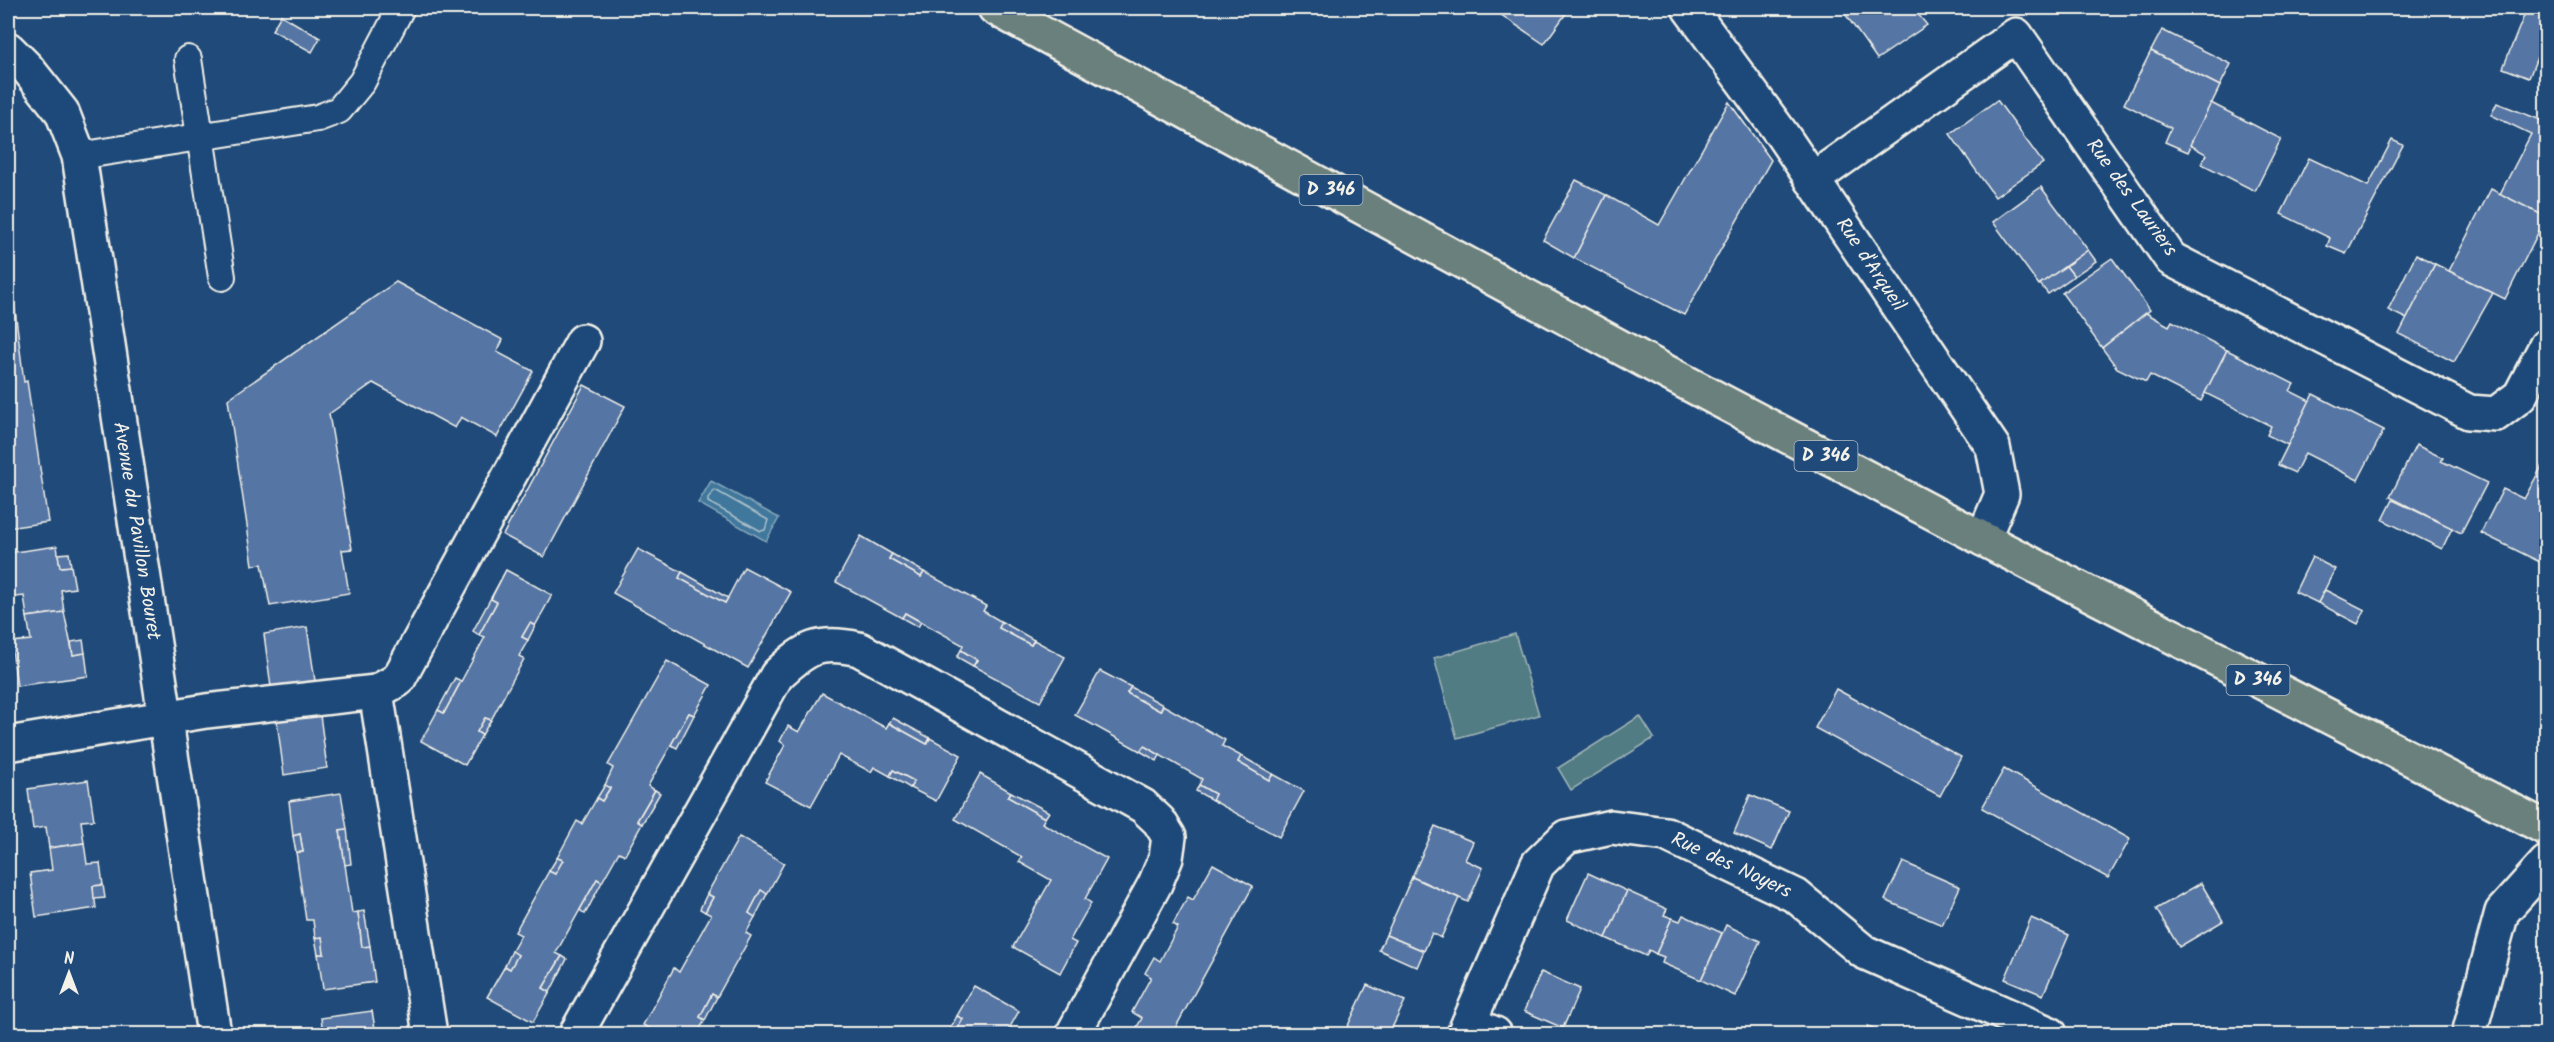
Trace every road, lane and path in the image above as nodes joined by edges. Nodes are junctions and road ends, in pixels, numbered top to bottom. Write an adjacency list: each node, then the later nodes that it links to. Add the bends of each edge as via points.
1 (401, 8): 6 (lane, via 362,82 339,110 318,118)
2 (995, 8): 12 (main road, D 346, via 1668,373)
3 (1689, 8): 8 (street, Rue d'Arqueil)
4 (8, 49): 7 (street, Avenue du Pavillon Bouret, via 62,112)
5 (188, 59): 6 (lane)
6 (200, 136): 7 (lane); 9 (lane)
7 (79, 156): 14 (street, Avenue du Pavillon Bouret)
8 (1812, 180): 11 (street, Rue des Lauriers, via 2016,36 2171,258 2469,411 2496,414 2520,396); 12 (street, Rue d'Arqueil, via 1993,447 2002,494)
9 (222, 277)
10 (583, 341): 13 (street, via 398,680)
11 (2547, 346)
12 (1983, 538): 16 (main road, D 346)
13 (376, 692): 14 (street); 20 (street)
14 (165, 718): 15 (street); 19 (street, Avenue du Pavillon Bouret)
15 (8, 744)
16 (2547, 828)
17 (2547, 863): 24 (street, via 2502,912)
18 (1476, 1031): 23 (street, Rue des Noyers, via 1538,864 1566,837 1611,826 1666,834 1796,896 1864,952)
19 (214, 1035)
20 (430, 1035)
21 (576, 1035): 22 (street, via 777,675 816,645 838,645 859,649 1143,806 1169,837 1166,858 1155,884)
22 (1073, 1035)
23 (2050, 1035)
24 (2469, 1035)

